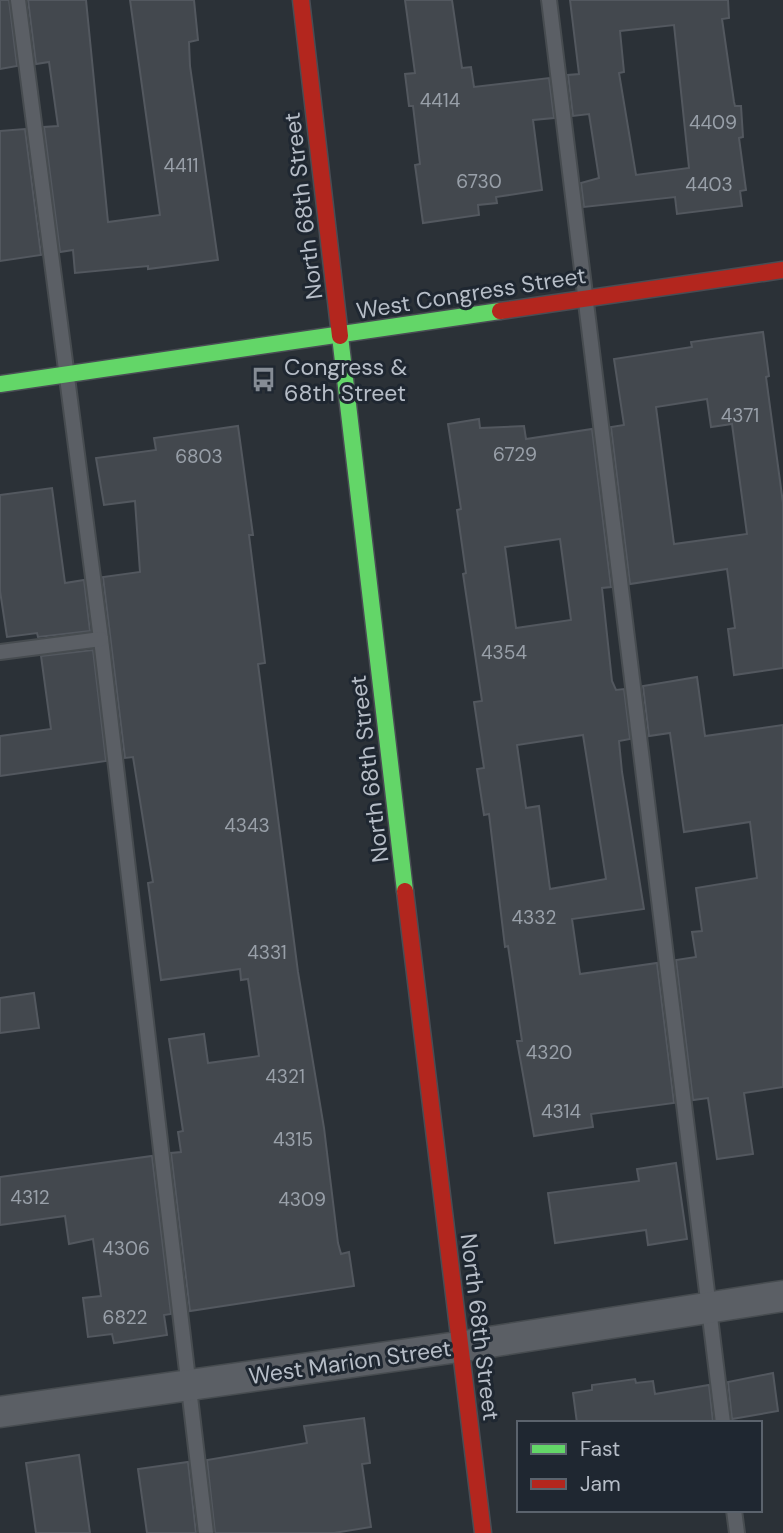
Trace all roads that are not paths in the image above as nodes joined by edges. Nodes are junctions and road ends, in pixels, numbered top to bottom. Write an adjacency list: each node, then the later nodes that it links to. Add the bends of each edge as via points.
1 (18, 0): 7 (lane)
2 (301, 0): 6 (street, North 68th Street)
3 (550, 0): 5 (lane)
4 (783, 270): 5 (street, West Congress Street)
5 (586, 299): 6 (street, West Congress Street); 12 (lane)
6 (342, 336): 7 (street, West Congress Street); 13 (street, North 68th Street)
7 (65, 375): 8 (street, West Congress Street); 9 (lane)
8 (0, 384)
9 (101, 639): 10 (lane); 14 (lane)
10 (0, 652)
11 (783, 1296): 12 (street, West Marion Street)
12 (707, 1308): 13 (street, West Marion Street); 16 (lane)
13 (458, 1347): 14 (street, West Marion Street); 19 (street, North 68th Street)
14 (191, 1385): 15 (street, West Marion Street); 18 (lane)
15 (0, 1412)
16 (723, 1421)
17 (734, 1512): 20 (lane)
18 (206, 1533)
19 (483, 1533)
20 (737, 1533)

